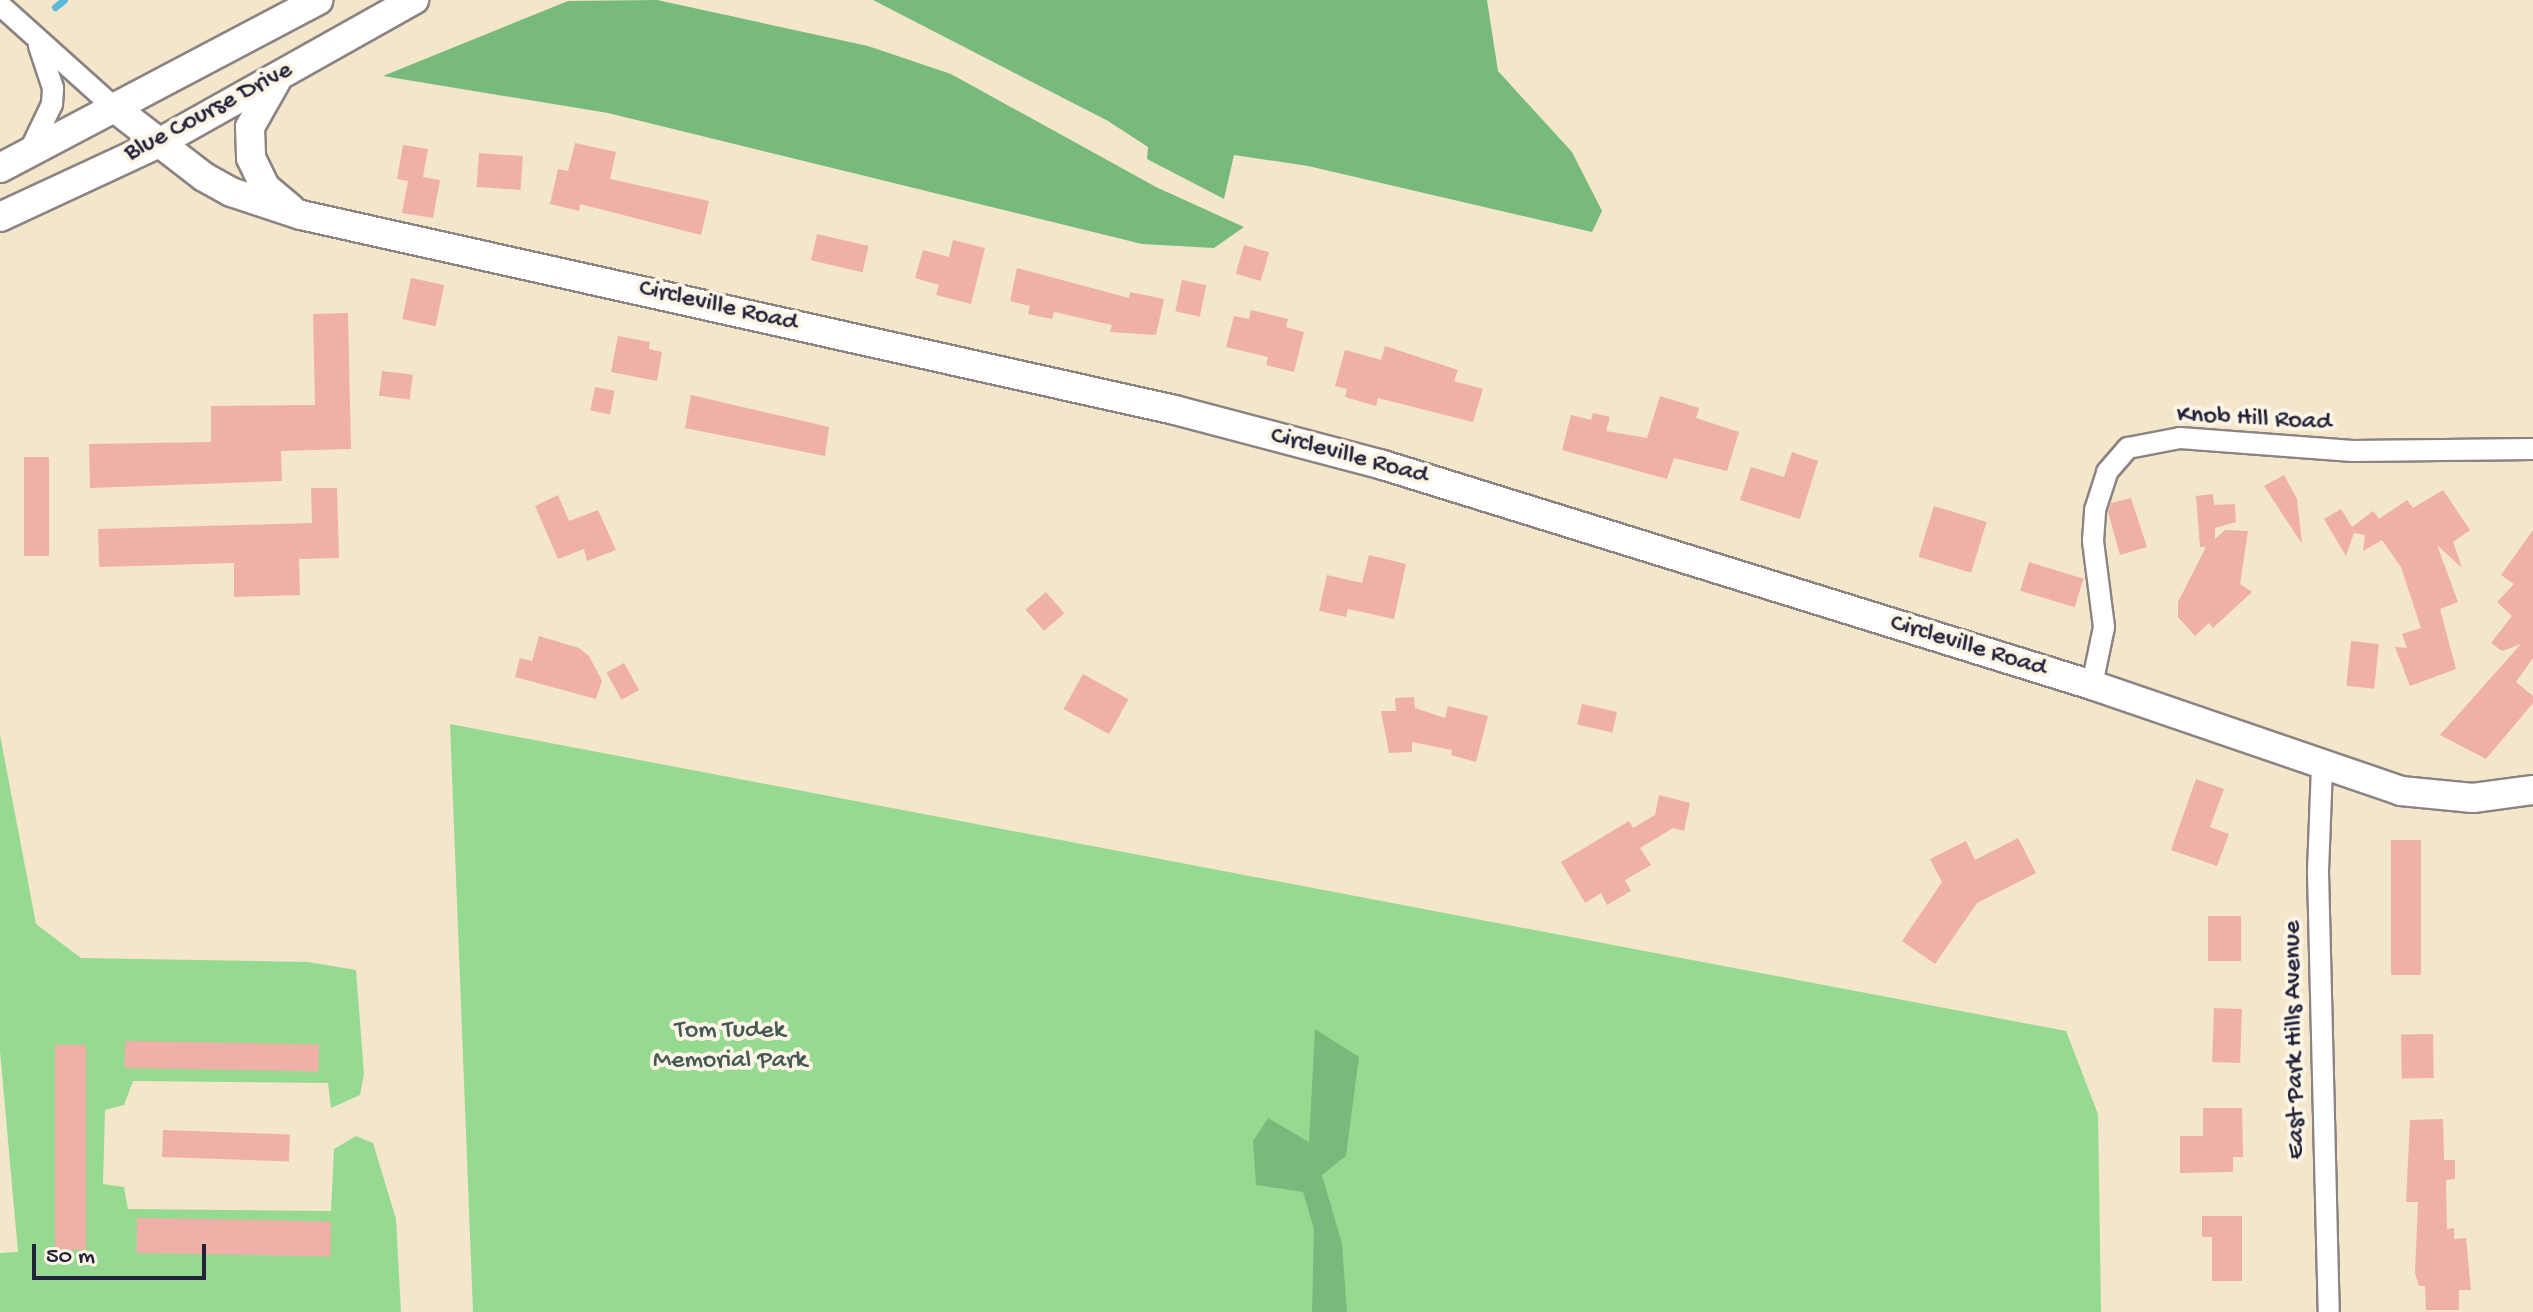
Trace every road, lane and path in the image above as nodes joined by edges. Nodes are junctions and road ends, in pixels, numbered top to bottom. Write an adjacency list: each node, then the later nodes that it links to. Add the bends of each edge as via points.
1 (318, 0): 6 (street, Blue Course Drive)
2 (414, 0): 5 (street, Blue Course Drive)
3 (0, 5): 4 (street)
4 (36, 39): 6 (street); 8 (street, via 49,68 52,104)
5 (282, 73): 7 (street, Blue Course Drive); 10 (street, via 254,115 251,158 265,187)
6 (116, 109): 7 (street, Circleville Road); 8 (street, Blue Course Drive)
7 (157, 144): 10 (street, Circleville Road, via 231,192); 11 (street, Blue Course Drive)
8 (26, 155): 9 (street, Blue Course Drive)
9 (0, 168)
10 (301, 215): 13 (street, Circleville Road, via 1175,410 1368,461)
11 (0, 217)
12 (2533, 449): 13 (street, Knob Hill Road, via 2353,451 2180,438 2128,448 2107,472 2095,510 2093,541 2104,627)
13 (2092, 685): 14 (street, Circleville Road)
14 (2322, 767): 15 (street, Circleville Road, via 2440,797); 16 (street, East Park Hills Avenue, via 2318,872)
15 (2533, 790)
16 (2329, 1312)

